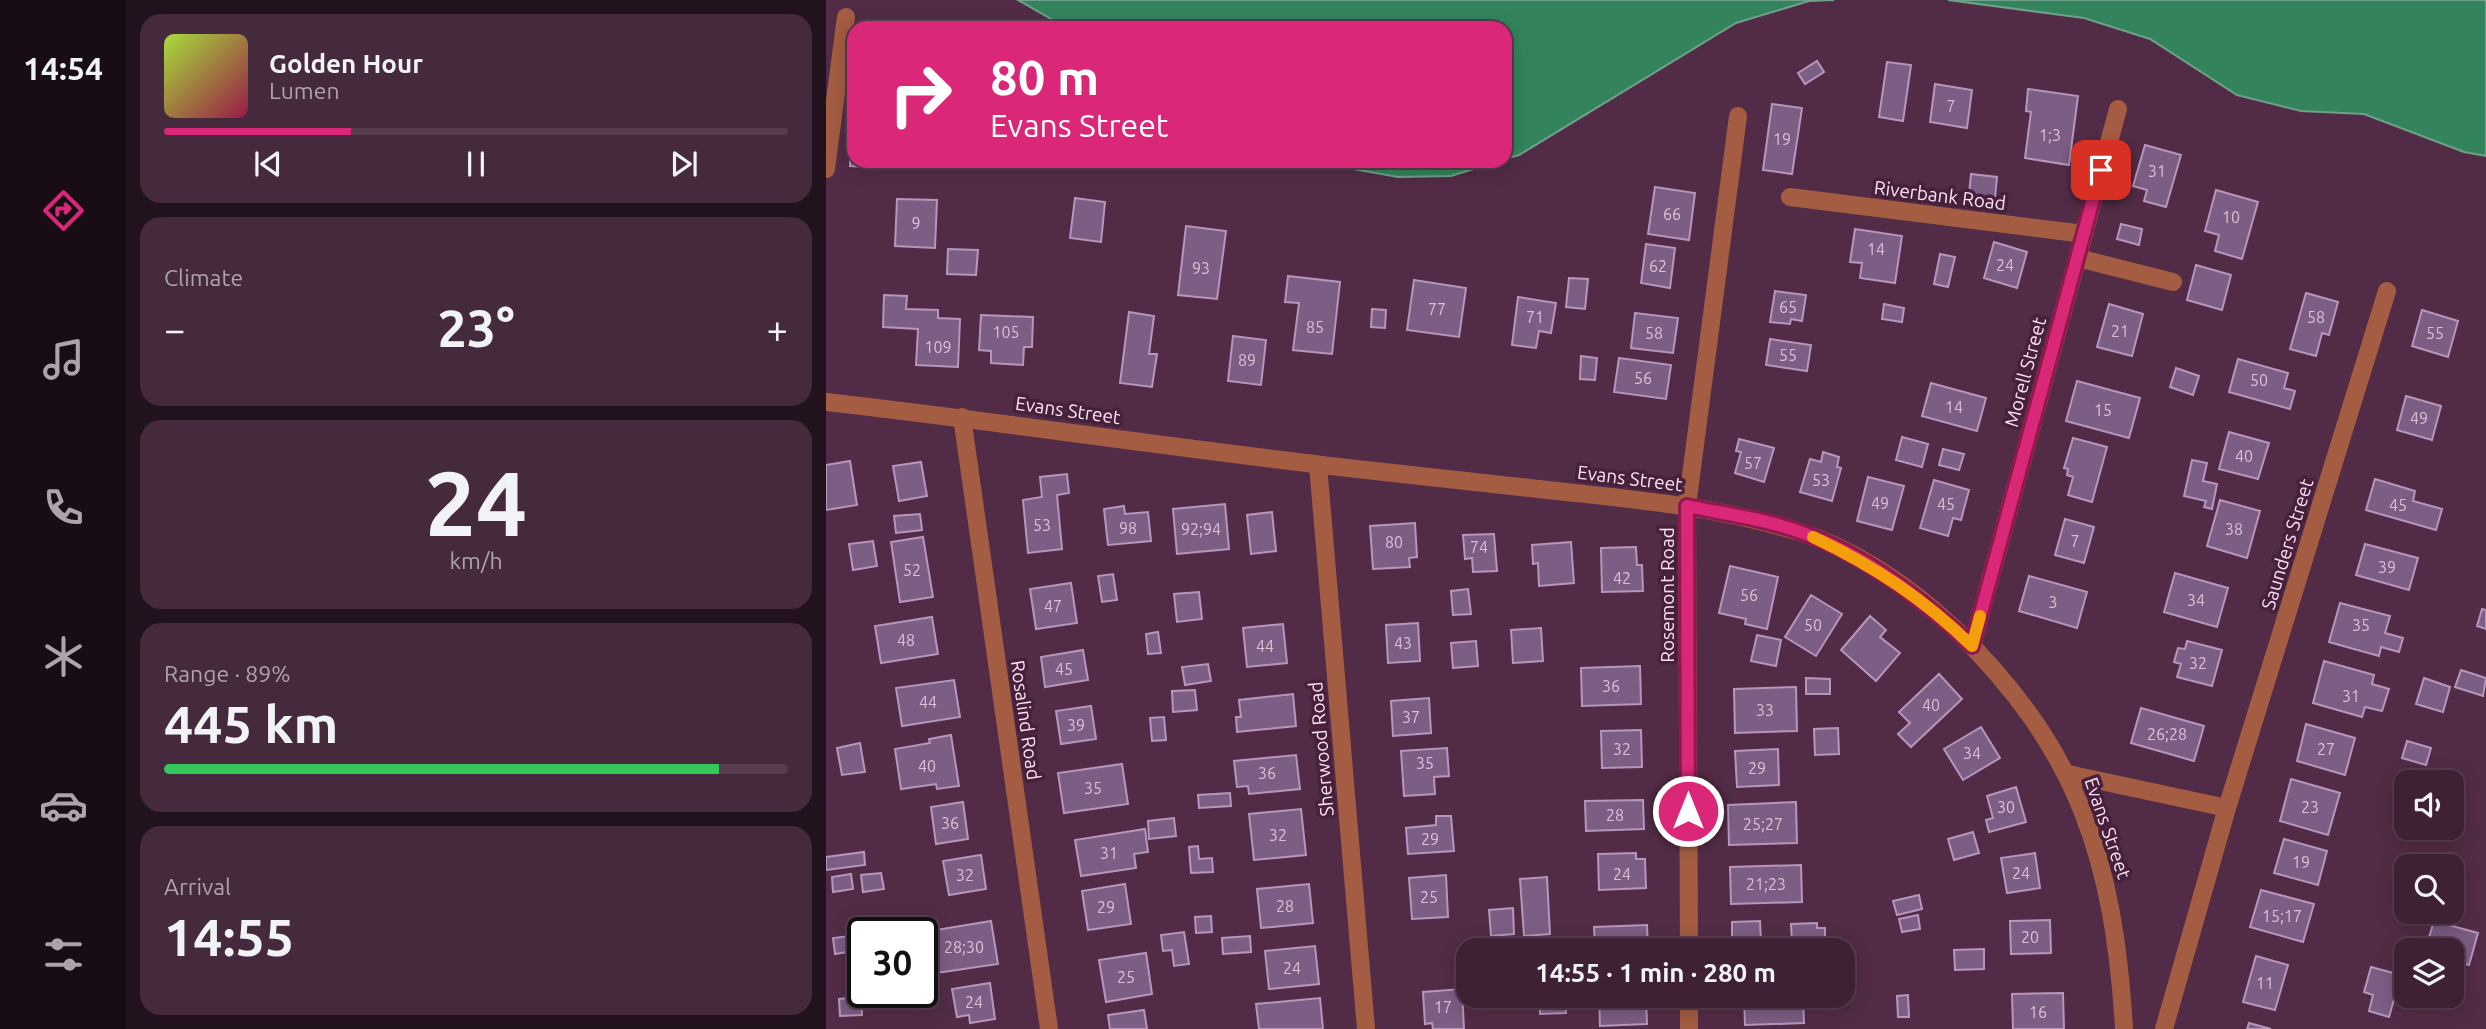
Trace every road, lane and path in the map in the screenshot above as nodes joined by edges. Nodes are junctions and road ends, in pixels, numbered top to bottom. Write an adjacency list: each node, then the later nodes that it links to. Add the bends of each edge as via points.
1 (846, 17): 4 (street)
2 (2118, 109): 6 (street, Morell Street)
3 (1738, 116): 13 (street, Rosemont Road)
4 (826, 169)
5 (1790, 197): 6 (street, Riverbank Road)
6 (2084, 234): 7 (street, Morell Street)
7 (2078, 258): 8 (street); 14 (street, Morell Street)
8 (2173, 282)
9 (2386, 291): 16 (street, Saunders Street)
10 (826, 402): 11 (street, Evans Street)
11 (962, 417): 12 (street, Evans Street); 19 (street, Rosalind Road)
12 (1318, 464): 13 (street, Evans Street); 20 (street, Sherwood Road)
13 (1687, 506): 14 (street, Evans Street, via 1803,533 1858,558 1934,609); 17 (street, Rosemont Road)
14 (1972, 646): 15 (street, Evans Street, via 2022,703)
15 (2068, 775): 16 (street); 22 (street, Evans Street, via 2088,825 2114,919)
16 (2227, 808): 23 (street, Saunders Street)
17 (1689, 938)
18 (1689, 1008): 21 (street)
19 (1049, 1029)
20 (1366, 1029)
21 (1689, 1029)
22 (2124, 1029)
23 (2164, 1029)

